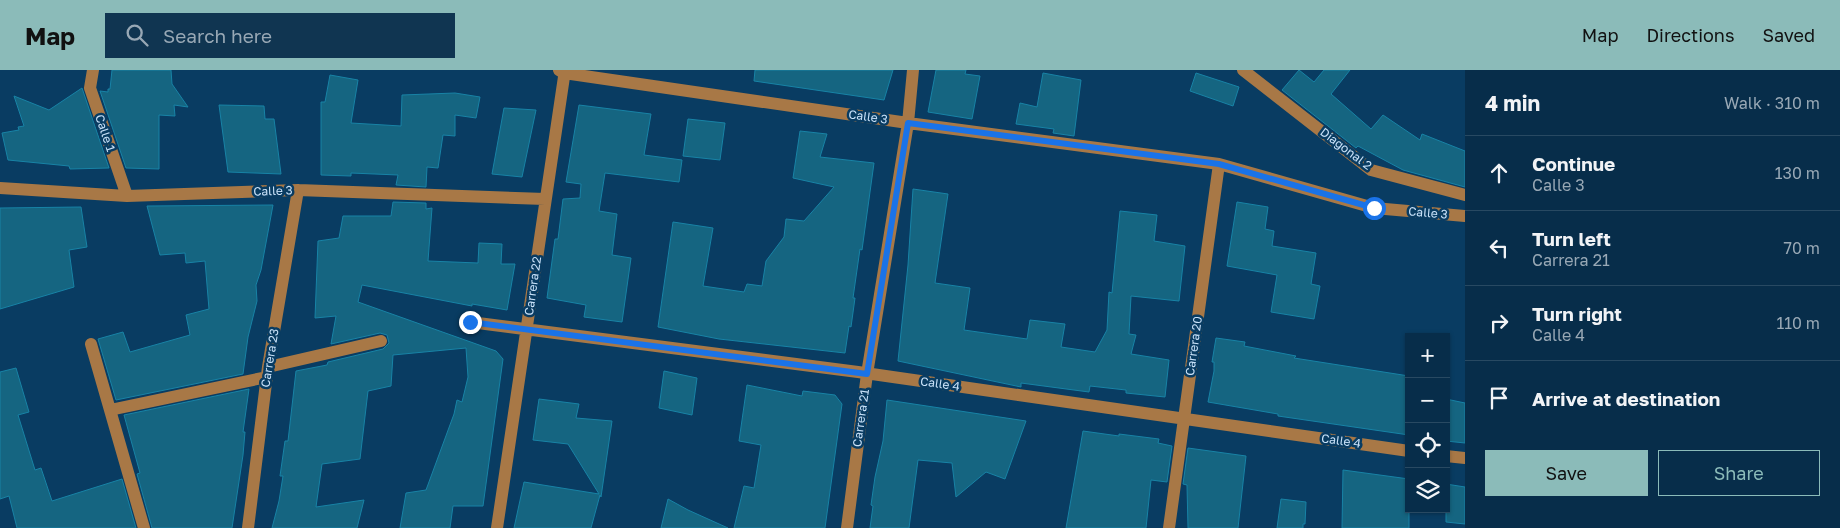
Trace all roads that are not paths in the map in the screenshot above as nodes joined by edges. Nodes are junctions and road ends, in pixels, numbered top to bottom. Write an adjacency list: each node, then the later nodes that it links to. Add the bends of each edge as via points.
1 (93, 70): 10 (street, Calle 1, via 90,88)
2 (913, 70): 5 (street, Carrera 21)
3 (1244, 70): 9 (street, Diagonal 2, via 1371,170)
4 (563, 71): 5 (street, Calle 3); 11 (street, Carrera 22)
5 (908, 123): 6 (street, Calle 3); 18 (street, Carrera 21)
6 (1219, 164): 12 (street, Calle 3, via 1374,208); 20 (street, Carrera 20)
7 (0, 188): 10 (street, Calle 3)
8 (298, 190): 10 (street, Calle 3); 11 (street, Calle 3); 17 (street, Carrera 23)
9 (1465, 195)
10 (127, 196)
11 (546, 199): 14 (street, Carrera 22)
12 (1465, 216)
13 (470, 322): 14 (street, Calle 4)
14 (526, 330): 18 (street, Calle 4); 26 (street, Carrera 22)
15 (381, 341): 17 (street)
16 (90, 344): 19 (street)
17 (268, 372): 19 (street); 25 (street, Carrera 23)
18 (867, 374): 20 (street, Calle 4); 27 (street, Carrera 21)
19 (110, 410): 24 (street)
20 (1184, 419): 21 (street, Calle 4); 28 (street, Carrera 20)
21 (1405, 449)
22 (1450, 456): 23 (street)
23 (1465, 458)
24 (144, 528)
25 (248, 528)
26 (497, 528)
27 (847, 528)
28 (1169, 528)

